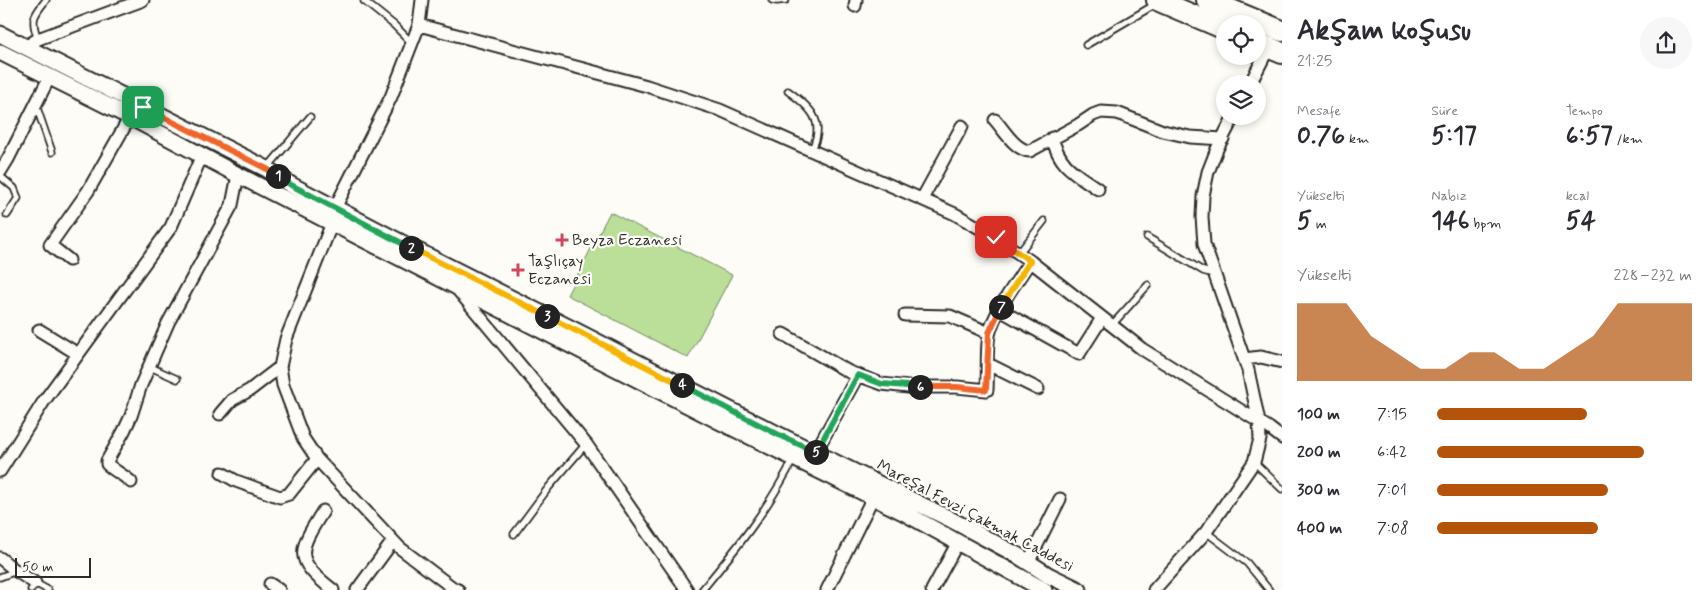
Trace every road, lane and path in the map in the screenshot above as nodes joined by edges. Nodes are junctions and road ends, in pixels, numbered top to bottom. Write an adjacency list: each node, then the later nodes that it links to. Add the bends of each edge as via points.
1 (46, 0): 13 (lane, via 35,14)
2 (143, 0): 13 (street)
3 (422, 0): 9 (street)
4 (772, 0): 5 (lane)
5 (786, 0)
6 (1207, 0): 11 (highway)
7 (364, 1): 14 (lane)
8 (1158, 1): 10 (highway); 15 (lane)
9 (419, 24): 14 (street); 29 (street, via 665,92 720,110)
10 (1216, 25)
11 (1282, 30): 16 (street)
12 (0, 34): 13 (street, Mareşal Fevzi Çakmak Caddesi)
13 (31, 43): 33 (street, Mareşal Fevzi Çakmak Caddesi)
14 (412, 43): 38 (street, via 391,97)
15 (1086, 45)
16 (1269, 48): 18 (street)
17 (0, 52): 19 (street, Mareşal Fevzi Çakmak Caddesi)
18 (1255, 75)
19 (49, 78): 21 (street); 22 (street, Mareşal Fevzi Çakmak Caddesi)
20 (788, 91): 29 (lane, via 813,113 818,134)
21 (36, 105): 30 (lane); 32 (street)
22 (130, 117): 31 (street, Mareşal Fevzi Çakmak Caddesi); 44 (street, via 88,191 50,245)
23 (310, 117): 33 (lane)
24 (995, 120): 27 (street, via 1025,151)
25 (1229, 125): 28 (street)
26 (962, 126): 37 (street)
27 (1052, 138): 28 (street, via 1093,115 1107,112 1172,133); 36 (street, via 1065,165)
28 (1222, 139): 46 (street, via 1208,172 1203,196 1204,244)
29 (812, 150): 37 (street)
30 (52, 152)
31 (202, 155): 35 (street, Mareşal Fevzi Çakmak Caddesi); 55 (street, via 170,227)
32 (4, 161): 34 (street)
33 (267, 169): 38 (street, Mareşal Fevzi Çakmak Caddesi)
34 (0, 174): 39 (lane, via 14,188 18,198)
35 (238, 175): 41 (street, Mareşal Fevzi Çakmak Caddesi); 59 (street, via 232,205)
36 (1098, 189)
37 (922, 199): 43 (street, via 955,214)
38 (335, 208): 41 (street); 68 (street, Mareşal Fevzi Çakmak Caddesi)
39 (7, 215)
40 (1044, 221): 43 (lane)
41 (332, 223): 47 (street, Mareşal Fevzi Çakmak Caddesi); 60 (street, via 286,339)
42 (1146, 237): 46 (lane, via 1203,271)
43 (1019, 253): 45 (street)
44 (69, 260)
45 (1030, 261): 49 (street); 51 (street)
46 (1215, 274): 56 (street)
47 (453, 284): 67 (street); 69 (street, Mareşal Fevzi Çakmak Caddesi)
48 (1148, 285): 51 (lane)
49 (1000, 310): 51 (street, via 1079,354); 53 (street)
50 (905, 316): 53 (street, via 950,316)
51 (1107, 322): 65 (street, via 1142,349)
52 (39, 330): 55 (street)
53 (989, 333): 58 (street)
54 (783, 334): 61 (street)
55 (78, 354): 72 (street)
56 (1244, 359): 57 (street, via 1261,357); 65 (street)
57 (1282, 362)
58 (988, 364): 61 (street, via 986,390 882,384); 63 (street)
59 (148, 366): 62 (lane); 74 (street, via 131,416 107,461 110,467)
60 (280, 367): 64 (street, via 232,400); 70 (street, via 283,385 303,438)
61 (858, 375): 68 (street)
62 (177, 379)
63 (1038, 389)
64 (220, 414)
65 (1259, 422): 66 (street); 71 (street, via 1260,439)
66 (1282, 438)
67 (586, 444): 80 (lane, via 548,487); 92 (street)
68 (816, 453): 84 (street, Mareşal Fevzi Çakmak Caddesi, via 948,518)
69 (794, 458): 76 (street, Mareşal Fevzi Çakmak Caddesi); 93 (lane, via 750,531)
70 (317, 459): 73 (street, via 289,494 280,497 236,482); 81 (street)
71 (1254, 462): 75 (lane); 79 (street)
72 (0, 471)
73 (222, 473)
74 (131, 482)
75 (1282, 489)
76 (873, 497): 82 (street, Mareşal Fevzi Çakmak Caddesi); 94 (street)
77 (1060, 499): 84 (street)
78 (323, 512): 90 (street, via 307,537 303,555 310,570)
79 (1206, 532): 98 (street); 99 (lane, via 1247,563)
80 (514, 534)
81 (393, 541): 88 (street); 91 (street)
82 (958, 542): 95 (street); 96 (street, Mareşal Fevzi Çakmak Caddesi)
83 (0, 558): 85 (street)
84 (1028, 563): 97 (street, Mareşal Fevzi Çakmak Caddesi)
85 (16, 571): 86 (lane); 87 (street)
86 (0, 577)
87 (33, 586): 89 (lane)
88 (454, 589)
89 (48, 590)
90 (333, 590)
91 (357, 590)
92 (687, 590)
93 (702, 590)
94 (827, 590)
95 (932, 590)
96 (1044, 590)
97 (1079, 590)
98 (1154, 590)
99 (1269, 590)

